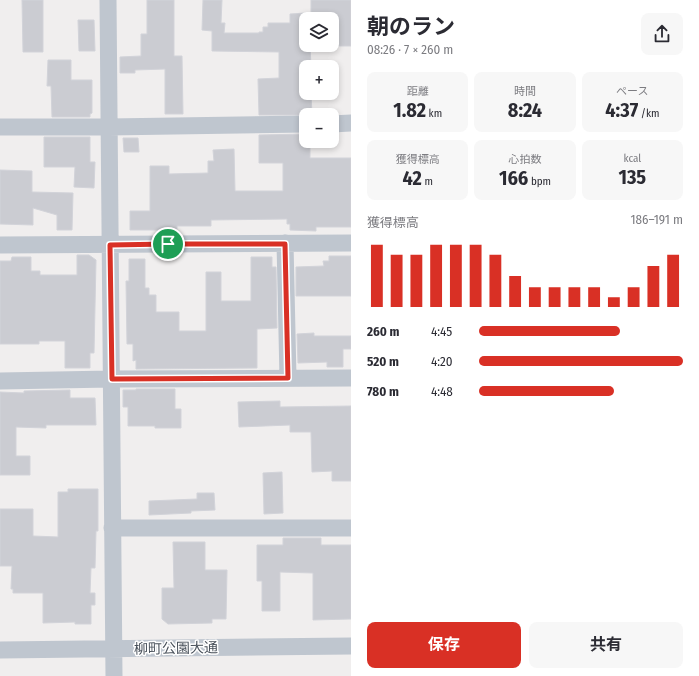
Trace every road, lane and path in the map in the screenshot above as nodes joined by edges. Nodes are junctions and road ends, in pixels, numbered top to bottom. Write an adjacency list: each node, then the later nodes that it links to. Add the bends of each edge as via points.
1 (108, 0): 6 (street)
2 (351, 123): 4 (street)
3 (299, 124): 6 (street)
4 (339, 124)
5 (0, 127): 6 (street)
6 (109, 128): 10 (street)
7 (351, 243): 8 (street)
8 (285, 244): 10 (street); 11 (street)
9 (0, 245): 10 (street)
10 (110, 245): 13 (street)
11 (288, 378): 12 (street); 13 (street)
12 (351, 378)
13 (112, 379): 14 (street); 15 (street)
14 (0, 381)
15 (112, 528): 16 (street); 18 (street)
16 (351, 528)
17 (351, 646): 18 (street, 柳町公園大通)
18 (113, 649): 19 (street, 柳町公園大通); 20 (street)
19 (0, 650)
20 (114, 676)

